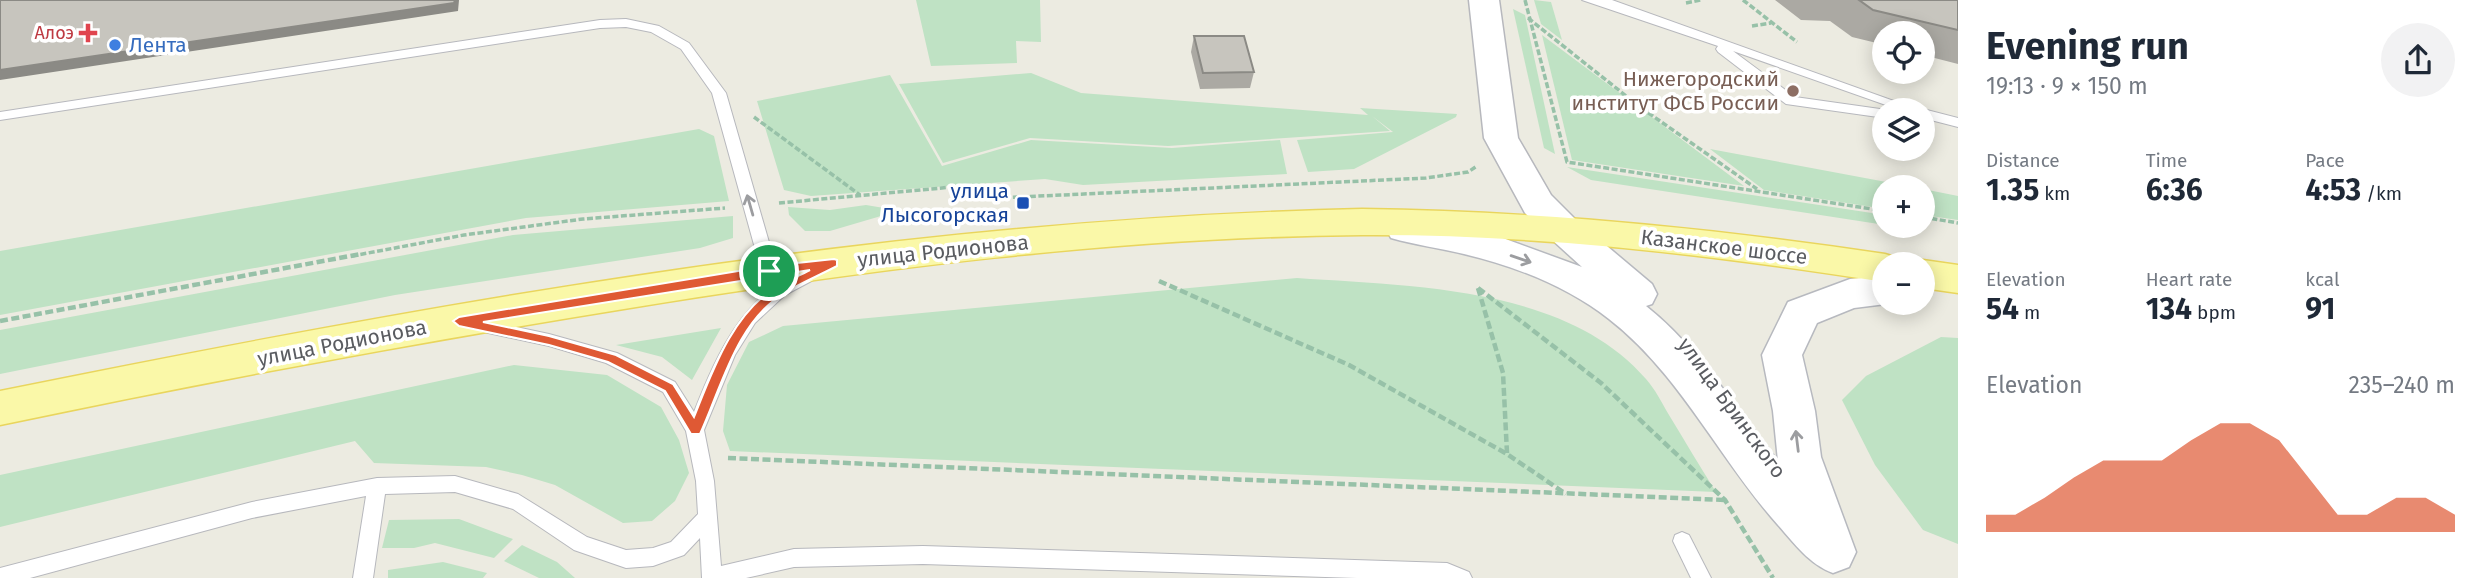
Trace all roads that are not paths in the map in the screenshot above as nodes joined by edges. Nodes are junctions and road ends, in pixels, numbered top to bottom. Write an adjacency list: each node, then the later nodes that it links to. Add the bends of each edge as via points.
1 (1485, 0): 11 (main road, улица Бринского, via 1502,138 1538,204)
2 (1588, 0): 3 (lane)
3 (1709, 39): 4 (lane); 5 (lane, via 1791,101)
4 (1879, 98)
5 (1872, 112)
6 (0, 116): 14 (lane, one-way to 6, via 719,93 685,46 655,29 626,23)
7 (1935, 117): 9 (lane)
8 (1935, 121): 9 (lane)
9 (1958, 124)
10 (1360, 222): 11 (main road, улица Родионова); 12 (main road, улица Родионова, via 1141,232); 26 (main road, one-way to 26, via 1454,236 1588,284 1645,326 1675,357 1783,501)
11 (1563, 229): 13 (main road, Казанское шоссе, via 1745,247); 26 (main road, улица Бринского, via 1629,286 1720,383)
12 (834, 263): 14 (main road, улица Родионова); 22 (lane, via 779,291 750,317 720,368)
13 (1872, 266)
14 (769, 271): 20 (main road, улица Родионова)
15 (1935, 276): 16 (main road)
16 (1958, 279)
17 (1958, 285): 18 (main road)
18 (1935, 287)
19 (1872, 292): 26 (main road, one-way to 19, via 1799,457 1782,355 1802,313 1850,294)
20 (459, 321): 21 (main road, улица Родионова); 22 (lane, via 611,358 669,387)
21 (0, 408)
22 (695, 430): 24 (lane, via 705,481)
23 (377, 486): 24 (lane, via 455,484 518,502 581,544 626,559 677,549); 27 (lane, via 253,510); 29 (lane)
24 (706, 518): 28 (lane)
25 (1682, 541): 31 (lane)
26 (1841, 565)
27 (0, 577)
28 (712, 577): 30 (lane, via 794,558 923,555 1447,572)
29 (363, 578)
30 (1462, 578)
31 (1701, 578)

